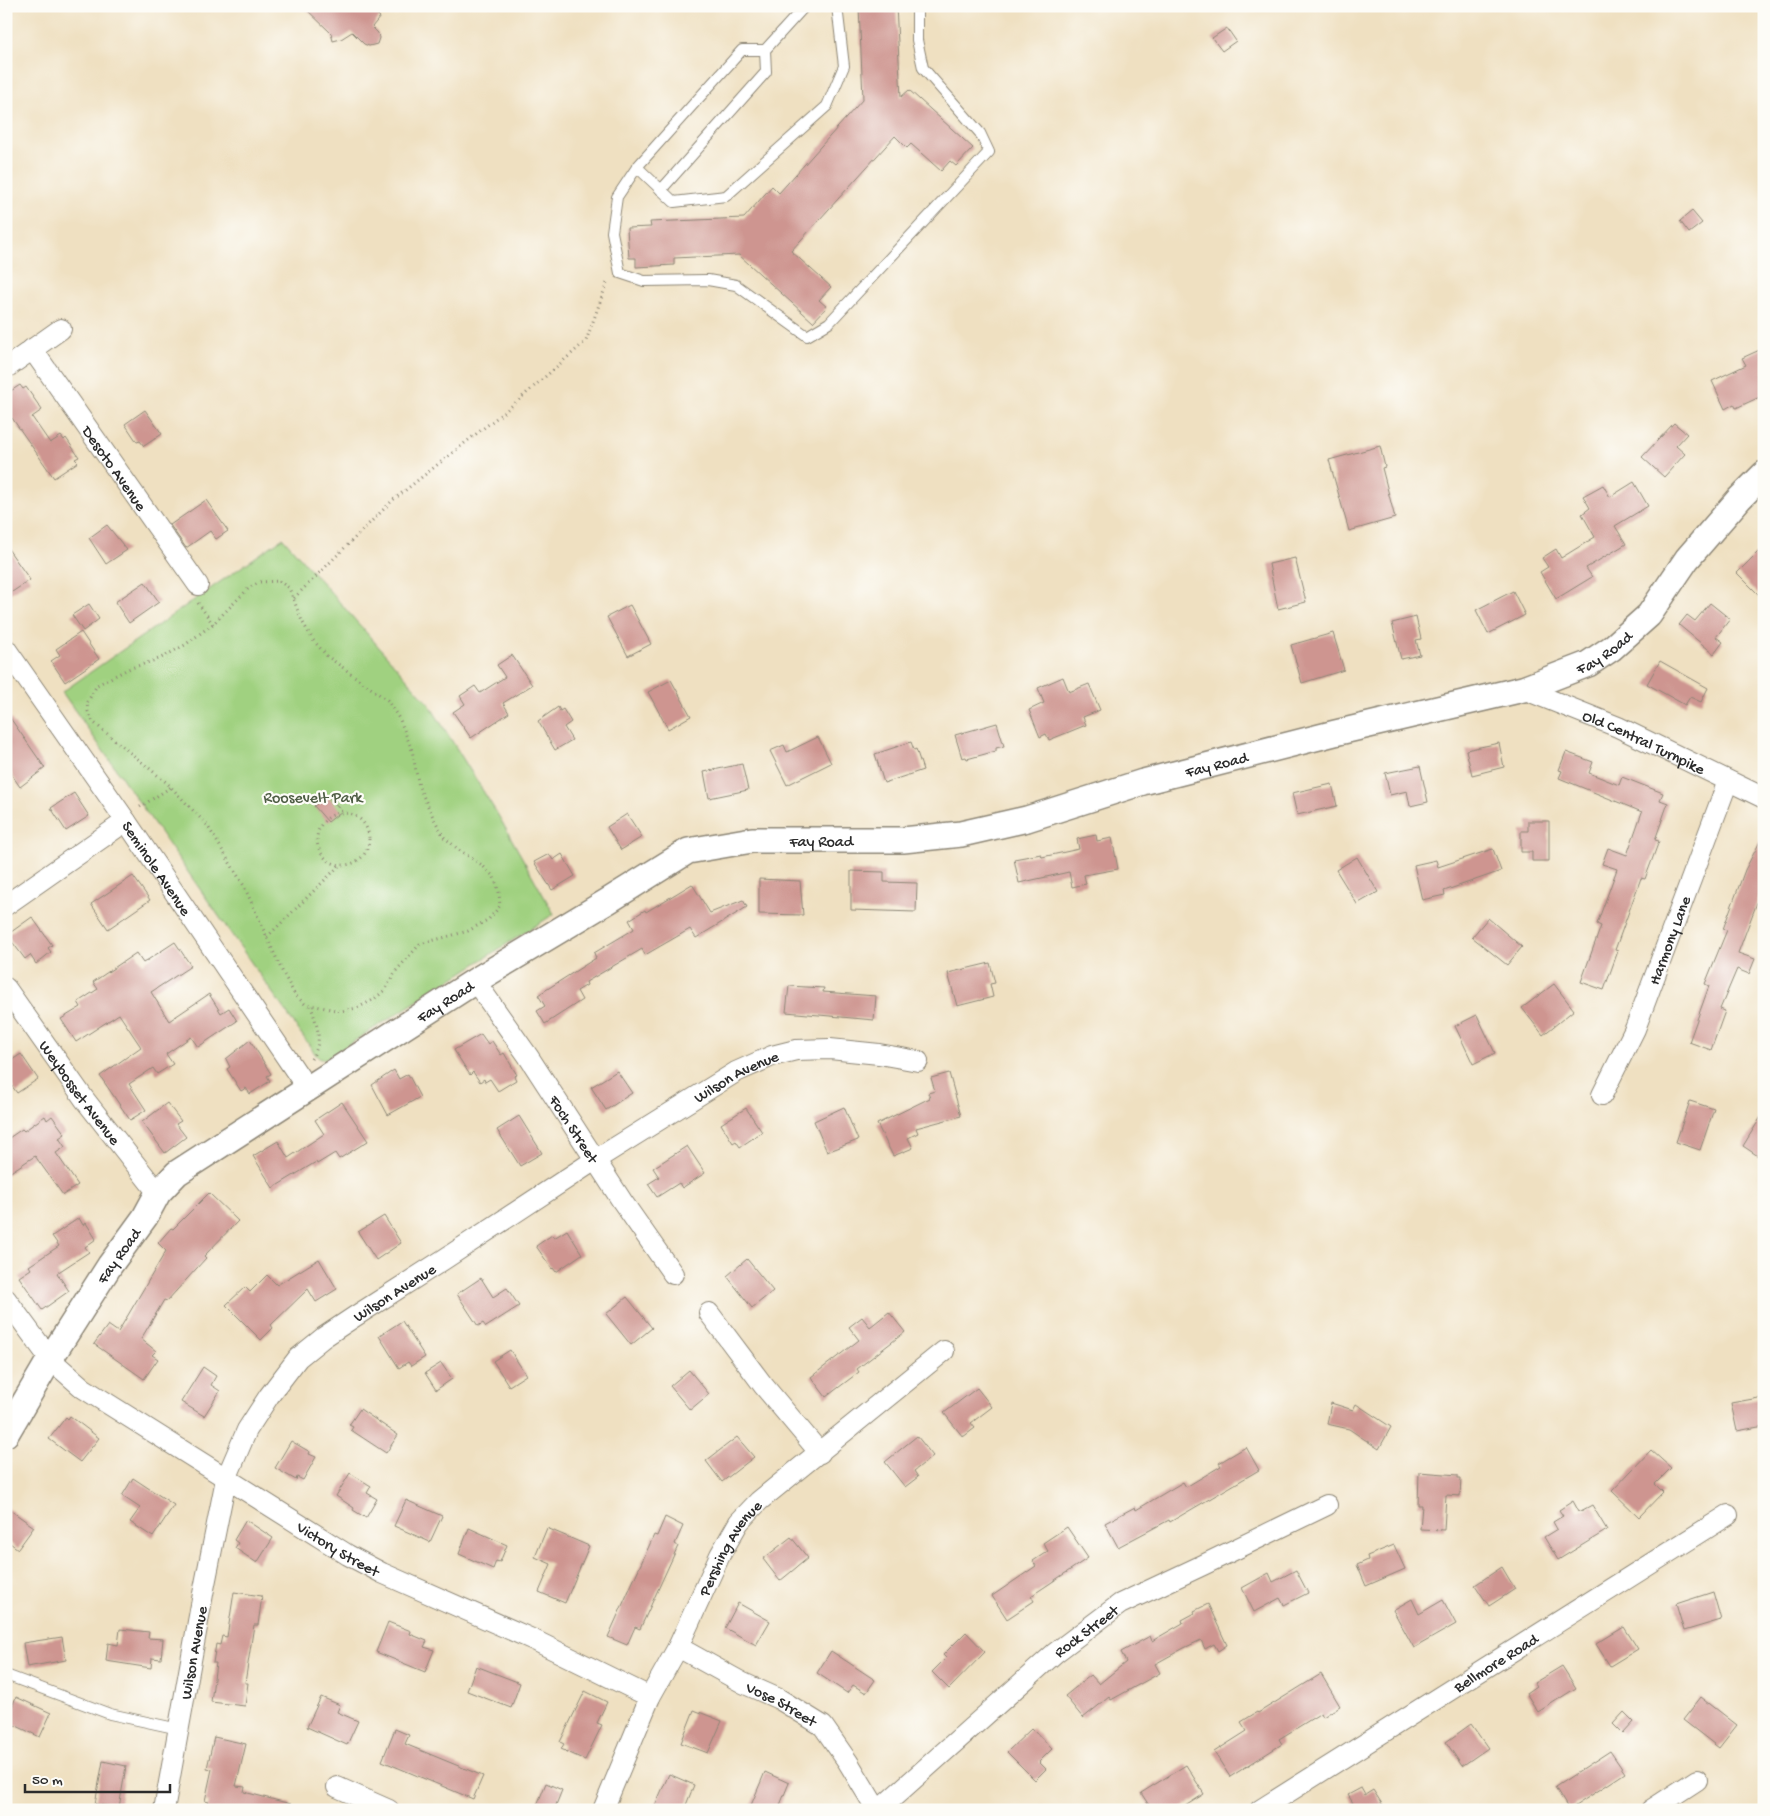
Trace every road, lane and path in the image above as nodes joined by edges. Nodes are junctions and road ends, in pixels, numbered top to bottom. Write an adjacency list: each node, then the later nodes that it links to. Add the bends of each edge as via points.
1 (806, 6): 4 (lane)
2 (837, 6): 6 (lane, via 844,66 827,106 726,196 674,202)
3 (917, 6): 7 (lane, via 917,40 923,68 980,133 989,152 828,323 807,336 736,285 708,280 644,281 620,272)
4 (765, 50): 5 (lane, via 742,50); 6 (lane, via 766,72)
5 (637, 167): 6 (lane); 7 (lane, via 617,197 612,232)
6 (661, 190)
7 (616, 256): 13 (path, via 586,341 514,404 393,500)
8 (61, 329): 9 (street)
9 (32, 349): 10 (street); 12 (street, Desoto Avenue)
10 (6, 368)
11 (1764, 474): 15 (street, Fay Road, via 1687,559 1649,615 1612,648 1588,664)
12 (198, 585)
13 (294, 598): 17 (path, via 289,588 279,581 260,582 250,587 213,624 185,645 159,659 128,669 97,685 91,693 87,703 93,722); 25 (path, via 302,621 327,656 387,700 400,720 412,750 419,787 433,816 444,836 494,877 500,906 489,920 468,931 420,944 396,970 385,990 373,1000 341,1011)
14 (6, 649): 19 (street, Seminole Avenue)
15 (1523, 689): 16 (street, Old Central Turnpike, via 1618,728); 23 (street, Fay Road, via 1152,780 1027,818 961,834 903,840 752,840 688,851)
16 (1728, 781): 18 (street, Old Central Turnpike); 28 (street, Harmony Lane, via 1635,1029)
17 (171, 787): 19 (path); 22 (path, via 207,825 244,886)
18 (1764, 798)
19 (125, 820): 21 (street); 27 (street, Seminole Avenue)
20 (340, 866): 20 (path, via 320,852 317,836 324,821 331,816 347,814 362,822 367,830 368,847 357,861); 22 (path)
21 (6, 905)
22 (267, 937): 25 (path, via 295,995)
23 (475, 981): 27 (street, Fay Road); 29 (street, Foch Street)
24 (6, 988): 30 (street, Weybosset Avenue, via 85,1100)
25 (311, 1006): 27 (path, via 319,1046)
26 (918, 1061): 29 (street, Wilson Avenue, via 830,1049 796,1050 772,1056 736,1072)
27 (302, 1080): 30 (street, Fay Road, via 177,1173)
28 (1602, 1095)
29 (595, 1160): 31 (street, Foch Street); 38 (street, Wilson Avenue, via 354,1317 298,1358 247,1430)
30 (158, 1192): 35 (street, Fay Road, via 145,1217)
31 (674, 1274)
32 (6, 1299): 35 (street, Victory Street)
33 (709, 1312): 37 (street, via 763,1385)
34 (944, 1351): 37 (street, Pershing Avenue)
35 (50, 1359): 36 (street, Fay Road); 38 (street, Victory Street, via 83,1388)
36 (6, 1434)
37 (820, 1453): 41 (street, Pershing Avenue, via 759,1501 739,1522 720,1554)
38 (226, 1479): 43 (street, Victory Street, via 382,1573 534,1640); 44 (street, Wilson Avenue)
39 (1327, 1506): 50 (street, Rock Street, via 1120,1604 1055,1653)
40 (1728, 1515): 51 (street, Bellmore Road)
41 (678, 1646): 43 (street, Pershing Avenue); 50 (street, Vose Street, via 824,1726)
42 (6, 1675): 44 (lane, via 110,1714)
43 (650, 1697): 49 (street, Pershing Avenue)
44 (178, 1729): 47 (street, Wilson Avenue)
45 (1697, 1780): 52 (street)
46 (337, 1787): 48 (street)
47 (164, 1810)
48 (390, 1810)
49 (602, 1810)
50 (878, 1810)
51 (1260, 1810)
52 (1650, 1810)

